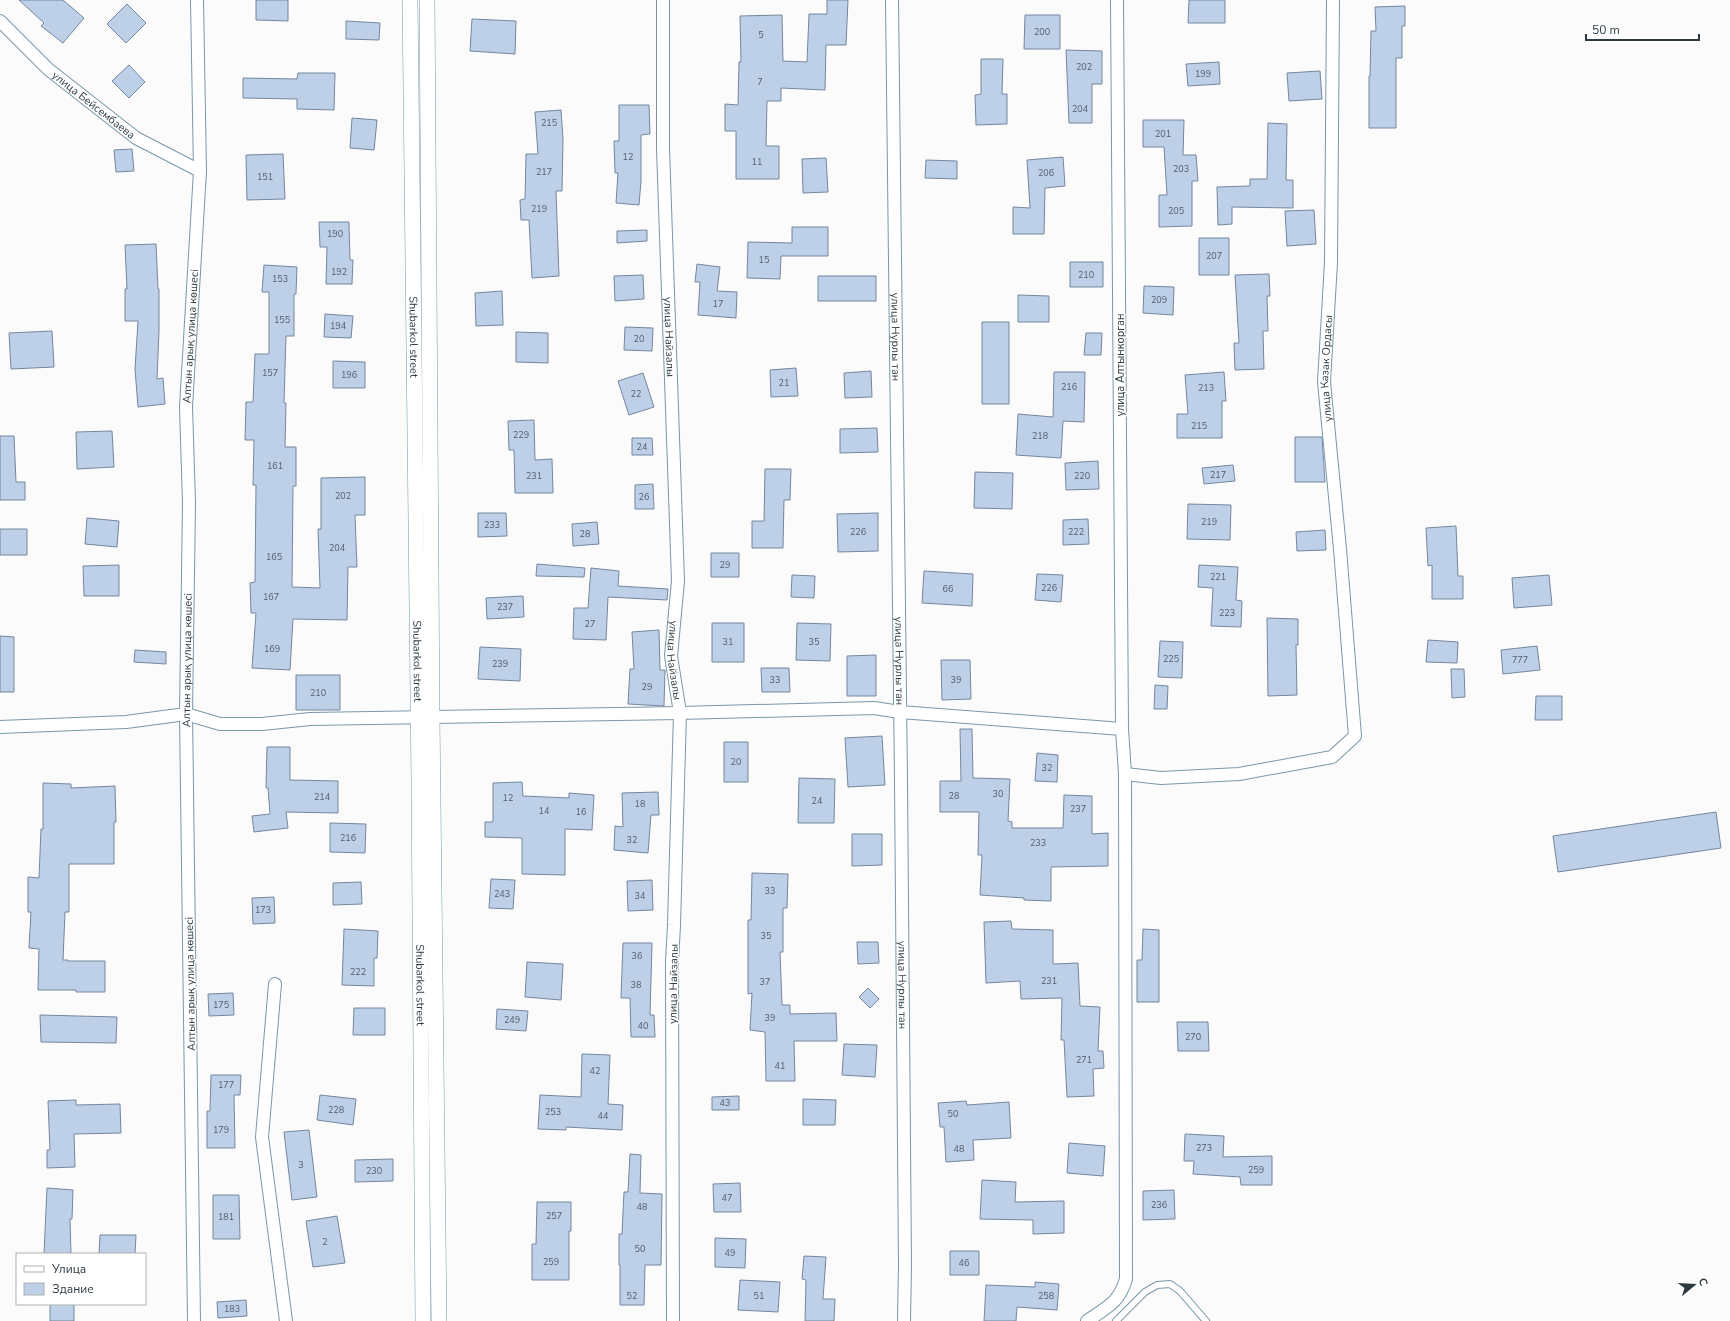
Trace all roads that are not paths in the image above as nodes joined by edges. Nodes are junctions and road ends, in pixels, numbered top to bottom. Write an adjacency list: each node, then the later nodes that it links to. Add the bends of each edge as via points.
1 (197, 0): 9 (street, Алтын арық улица көшесі)
2 (410, 0): 13 (street, Shubarkol street)
3 (427, 0): 13 (street, Shubarkol street)
4 (663, 0): 11 (street, улица Найзалы, via 663,149 678,581 671,656)
5 (892, 0): 10 (street, улица Нурлы тан)
6 (1117, 0): 15 (street, улица Алтынкорган)
7 (1333, 0): 16 (street, улица Казак Ордасы, via 1331,262 1324,382 1355,736 1332,757 1239,774 1161,778)
8 (0, 21): 9 (street, улица Бейсембаева, via 48,69 136,138)
9 (200, 171): 12 (street, Алтын арық улица көшесі, via 186,407 189,503)
10 (900, 712): 11 (street, via 874,708); 15 (street); 23 (street, улица Нурлы тан)
11 (680, 713): 13 (street); 22 (street, улица Найзалы, via 672,961)
12 (186, 714): 13 (street, via 220,724); 14 (street, via 126,722); 18 (street, Алтын арық улица көшесі)
13 (425, 717): 20 (street, Shubarkol street, via 419,788); 21 (street, Shubarkol street)
14 (0, 727)
15 (1122, 730): 16 (street, улица Алтынкорган)
16 (1125, 774): 24 (street, улица Алтынкорган, via 1126,1279 1122,1292 1112,1304)
17 (275, 984): 19 (street, via 262,1137)
18 (194, 1321)
19 (286, 1321)
20 (423, 1321)
21 (439, 1321)
22 (673, 1321)
23 (904, 1321)
24 (1087, 1321)
25 (1116, 1321): 26 (lane, via 1146,1292 1157,1285 1170,1284 1180,1291)
26 (1206, 1321)

